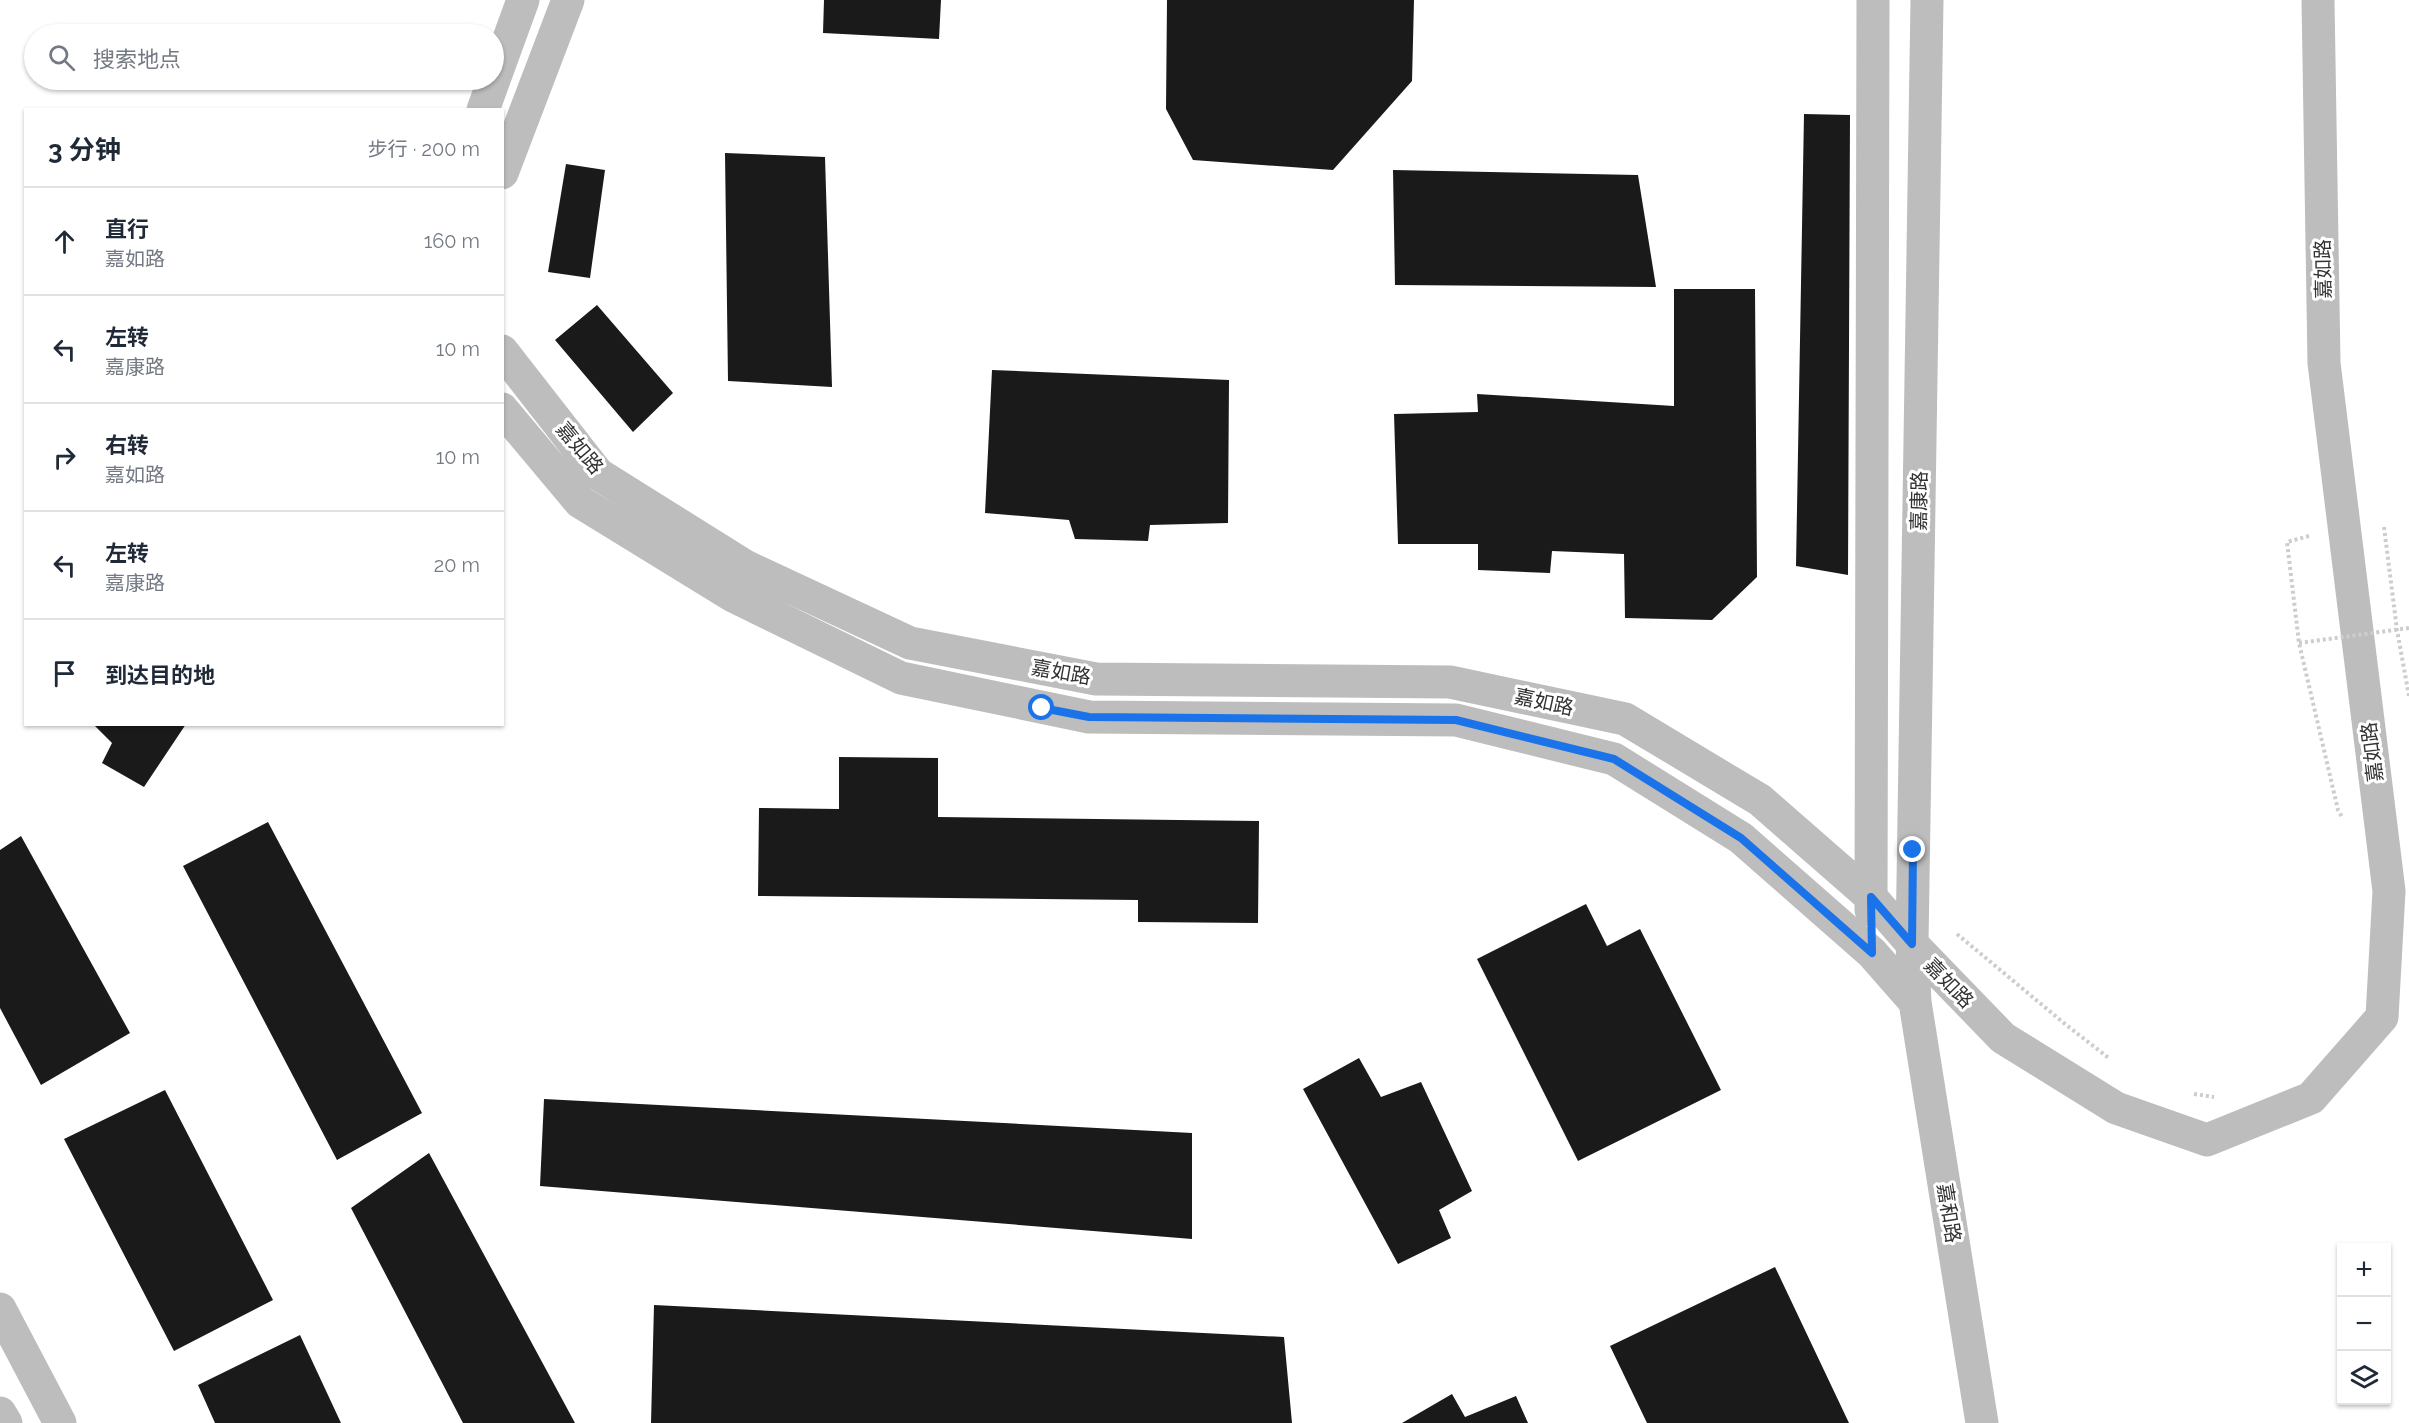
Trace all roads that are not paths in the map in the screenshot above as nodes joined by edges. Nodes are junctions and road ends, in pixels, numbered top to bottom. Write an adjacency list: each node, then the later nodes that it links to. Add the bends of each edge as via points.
1 (523, 0): 6 (street)
2 (568, 0): 9 (street)
3 (1873, 0): 12 (street)
4 (1927, 0): 13 (street, 嘉康路)
5 (2318, 0): 13 (street, 嘉如路, via 2324,363 2388,891 2382,1017 2310,1098 2207,1140 2116,1108 2003,1038)
6 (504, 52)
7 (490, 90): 8 (street)
8 (484, 108)
9 (504, 167)
10 (504, 354): 12 (street, 嘉如路, via 598,474 745,566 910,643 1096,679 1450,682 1625,719 1760,800)
11 (504, 411): 14 (street, 嘉如路, via 580,502 733,596 901,678 1089,717 1456,720 1614,759 1741,838)
12 (1871, 897): 13 (street, 嘉如路); 14 (street)
13 (1912, 944): 15 (street, 嘉康路)
14 (1872, 953): 15 (street, 嘉如路)
15 (1915, 1002): 20 (street, 嘉和路)
16 (0, 1309): 19 (street)
17 (0, 1413): 18 (street)
18 (6, 1423)
19 (60, 1423)
20 (1982, 1423)

